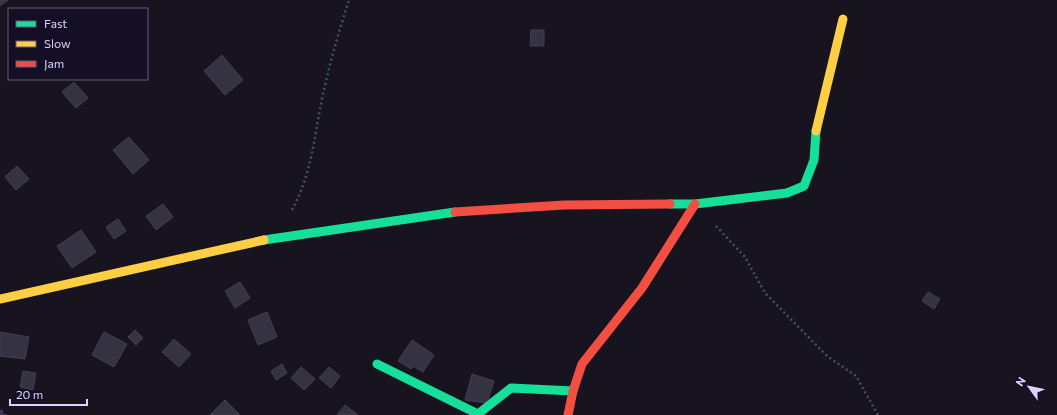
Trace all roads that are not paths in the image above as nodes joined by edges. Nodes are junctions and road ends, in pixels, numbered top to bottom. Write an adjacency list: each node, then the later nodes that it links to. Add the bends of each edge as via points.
1 (844, 19): 2 (street, via 816,133 814,160 804,186 786,193)
2 (695, 204): 3 (street, via 564,205 440,213 278,236); 5 (street, via 642,288 582,364)
3 (0, 299)
4 (377, 364): 5 (street, via 478,414 511,388)
5 (573, 391): 6 (street)
6 (568, 415)

